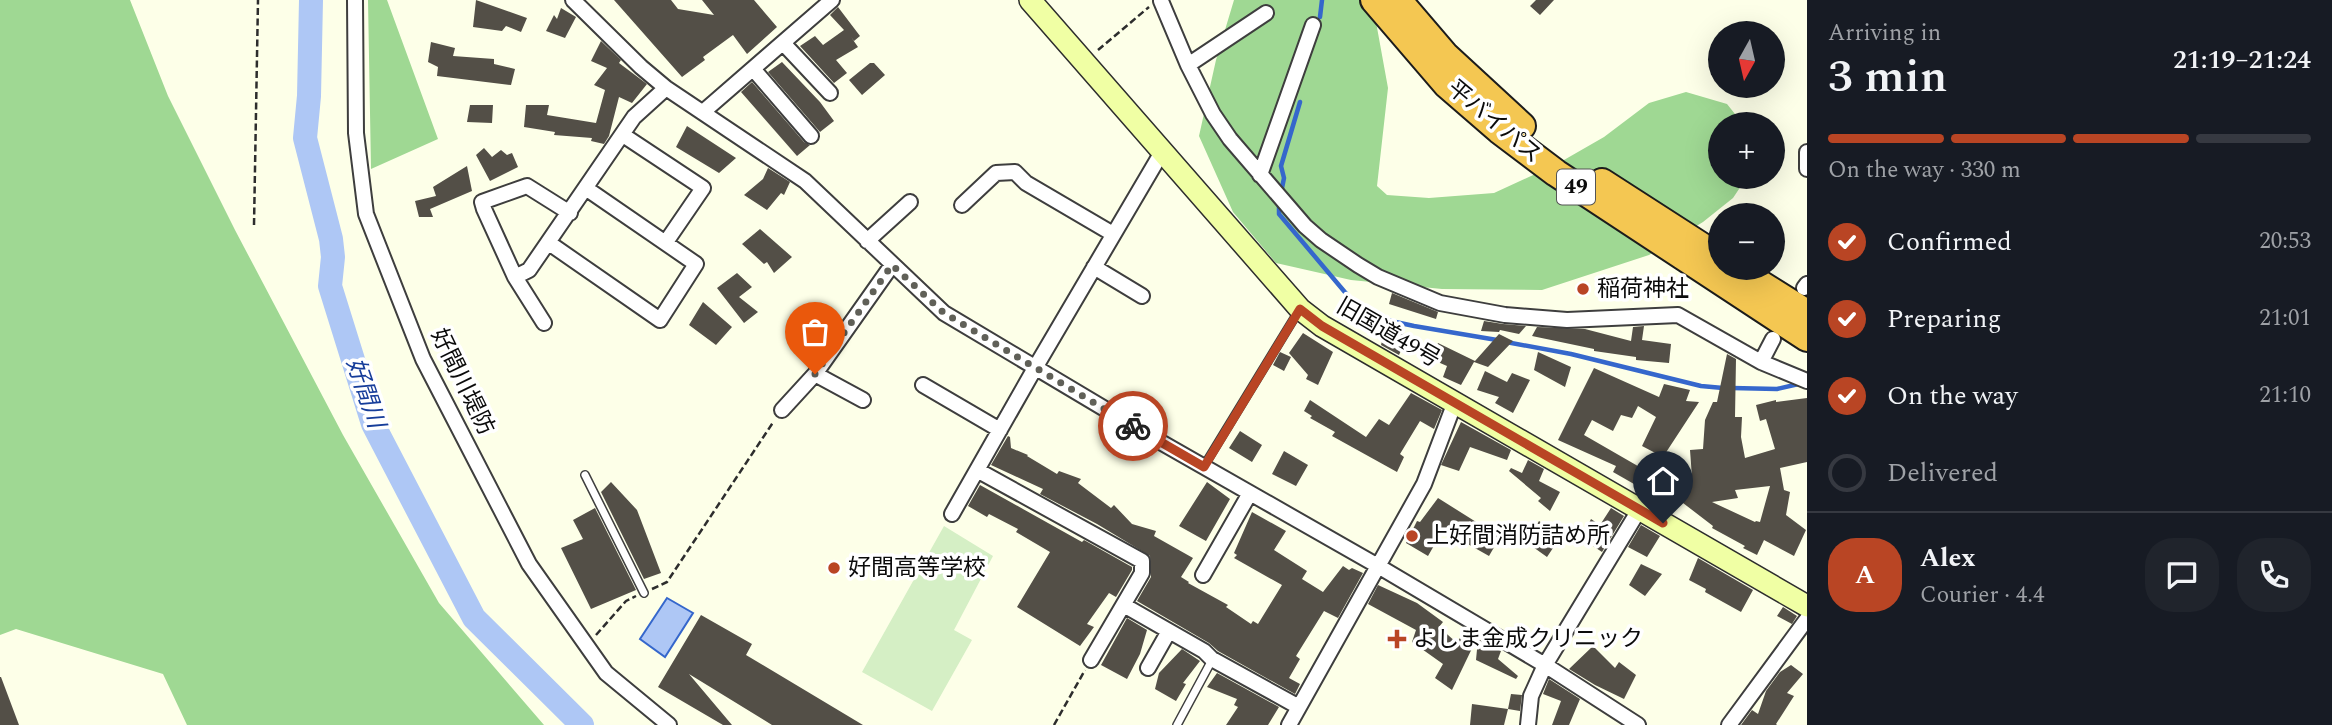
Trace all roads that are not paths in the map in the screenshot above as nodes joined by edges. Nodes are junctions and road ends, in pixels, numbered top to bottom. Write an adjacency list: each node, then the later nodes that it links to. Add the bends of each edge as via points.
1 (355, 0): 68 (street, 好間川堤防, via 356,133 366,214 430,371 529,564 606,673)
2 (573, 0): 13 (street)
3 (832, 0): 10 (street)
4 (1030, 0): 18 (street, 旧国道49号)
5 (1374, 0): 39 (highway, 平バイパス / 49, via 1447,85 1499,130 1556,173)
6 (1398, 0): 30 (highway, 平バイパス / 49, via 1445,55 1513,118 1557,153)
7 (1161, 1): 11 (street)
8 (1266, 13): 11 (street)
9 (1312, 24): 21 (street)
10 (784, 44): 12 (street); 14 (street)
11 (1188, 65): 21 (street, via 1213,114)
12 (754, 70): 15 (street); 17 (street)
13 (666, 88): 15 (street); 16 (street, via 634,117)
14 (830, 93)
15 (704, 112): 27 (street, via 805,181)
16 (623, 135): 22 (street); 28 (street, via 703,188)
17 (811, 136)
18 (1162, 152): 26 (street); 37 (street, 旧国道49号)
19 (1807, 152): 20 (street)
20 (1807, 169)
21 (1260, 176): 41 (street, via 1321,240 1378,276 1440,303 1545,319 1678,315)
22 (587, 189): 25 (street); 28 (street)
23 (910, 202): 27 (street)
24 (962, 205): 26 (street, via 996,173 1015,172)
25 (569, 213): 29 (street); 33 (street, via 527,186 482,202)
26 (1113, 234): 31 (street)
27 (867, 240): 32 (street)
28 (666, 242): 29 (street, via 696,264 660,320)
29 (549, 243): 33 (street, via 529,270)
30 (1708, 250)
31 (1094, 267): 36 (street); 42 (street)
32 (890, 268): 42 (street, via 944,313); 43 (street)
33 (515, 277): 38 (street)
34 (1767, 280): 35 (highway)
35 (1806, 295)
36 (1142, 296)
37 (1300, 309): 47 (street, 旧国道49号); 50 (lane)
38 (544, 323)
39 (1807, 338)
40 (1773, 339): 41 (street)
41 (1761, 362): 44 (street)
42 (1034, 368): 49 (street); 50 (street)
43 (815, 374): 46 (street); 48 (street)
44 (1803, 380)
45 (923, 384): 49 (street)
46 (863, 400)
47 (1455, 402): 54 (street, 旧国道49号); 56 (street, via 1424,484)
48 (782, 410)
49 (1000, 430): 51 (street)
50 (1204, 467): 53 (street)
51 (977, 470): 55 (street); 64 (street, via 1142,561 1142,573)
52 (585, 475): 58 (lane)
53 (1250, 493): 56 (street); 57 (street)
54 (1639, 510): 59 (street, 旧国道49号); 65 (street)
55 (952, 514)
56 (1378, 566): 65 (street); 67 (street)
57 (1203, 575)
58 (644, 593)
59 (1807, 606)
60 (1127, 607): 62 (street)
61 (1807, 619): 73 (street)
62 (1169, 631): 63 (street); 66 (street)
63 (1212, 659): 67 (street); 69 (lane)
64 (1091, 660)
65 (1545, 665): 71 (street, via 1531,696); 72 (street)
66 (1148, 668)
67 (1299, 708): 70 (street)
68 (669, 725)
69 (1177, 725)
70 (1289, 725)
71 (1528, 725)
72 (1638, 725)
73 (1730, 725)

